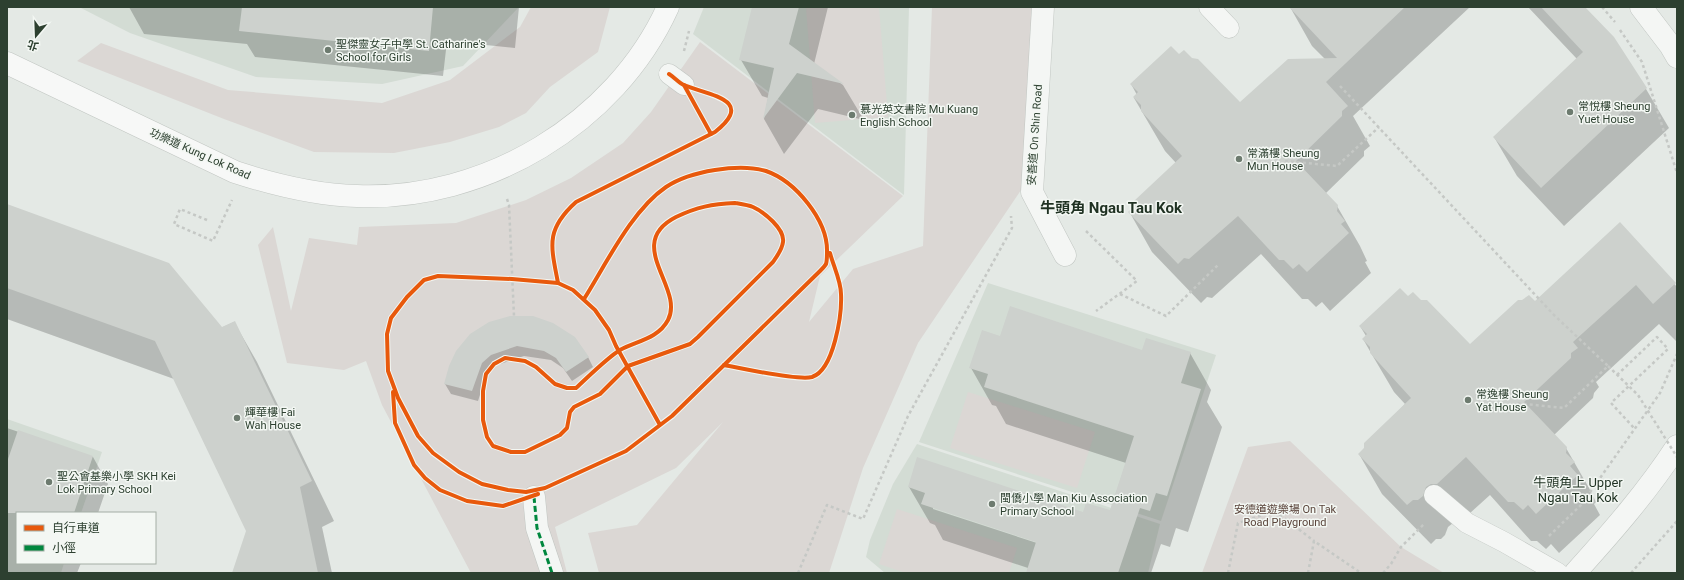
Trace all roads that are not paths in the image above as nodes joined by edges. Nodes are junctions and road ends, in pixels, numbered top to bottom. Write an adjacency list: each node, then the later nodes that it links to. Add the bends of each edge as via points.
1 (668, 7): 7 (street, 功樂道 Kung Lok Road, via 649,42 631,67 611,91 564,132 510,164 481,176 421,192 389,196 311,192 265,182 236,172)
2 (1044, 7): 8 (street, 安善道 On Shin Road, via 1032,192)
3 (1208, 7): 5 (lane)
4 (1641, 7): 6 (street)
5 (1229, 28)
6 (1677, 57)
7 (7, 63)
8 (1065, 255)
9 (1677, 446): 14 (street, via 1631,510)
10 (534, 497): 12 (street, via 537,528)
11 (1439, 500): 13 (lane, via 1466,523)
12 (552, 573)
13 (1558, 573)
14 (1575, 573)

